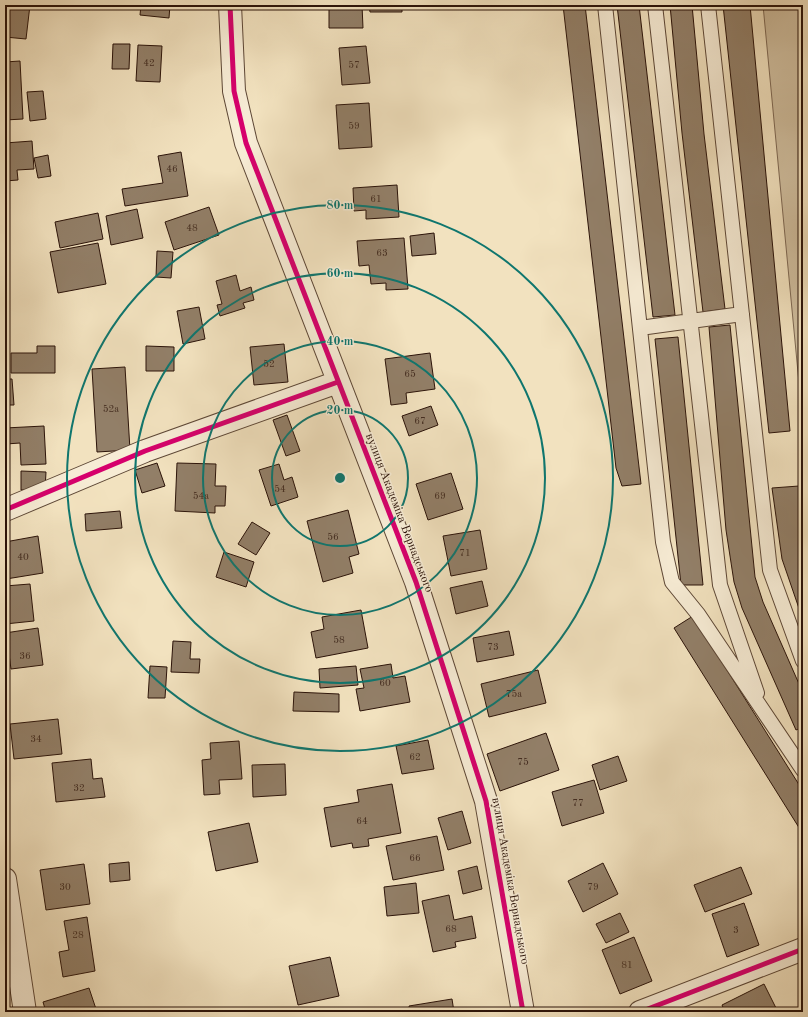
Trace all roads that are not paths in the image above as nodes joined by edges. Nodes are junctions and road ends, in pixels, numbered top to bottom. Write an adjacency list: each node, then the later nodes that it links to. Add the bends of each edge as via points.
1 (230, 5): 8 (street, вулиця Академіка Вернадського, via 234,91 246,143)
2 (605, 5): 7 (lane)
3 (656, 5): 6 (lane)
4 (708, 5): 5 (lane)
5 (742, 314): 6 (lane); 10 (lane, via 770,570)
6 (691, 321): 7 (lane); 11 (lane, via 720,585)
7 (640, 328): 11 (lane, via 663,542 672,582 698,614)
8 (338, 382): 9 (street, via 145,451); 16 (street, вулиця Академіка Вернадського, via 416,582 486,801)
9 (5, 510)
10 (803, 661)
11 (763, 711): 12 (lane)
12 (803, 770)
13 (5, 879): 15 (street)
14 (803, 949): 17 (street)
15 (25, 1012)
16 (523, 1012)
17 (640, 1012)

